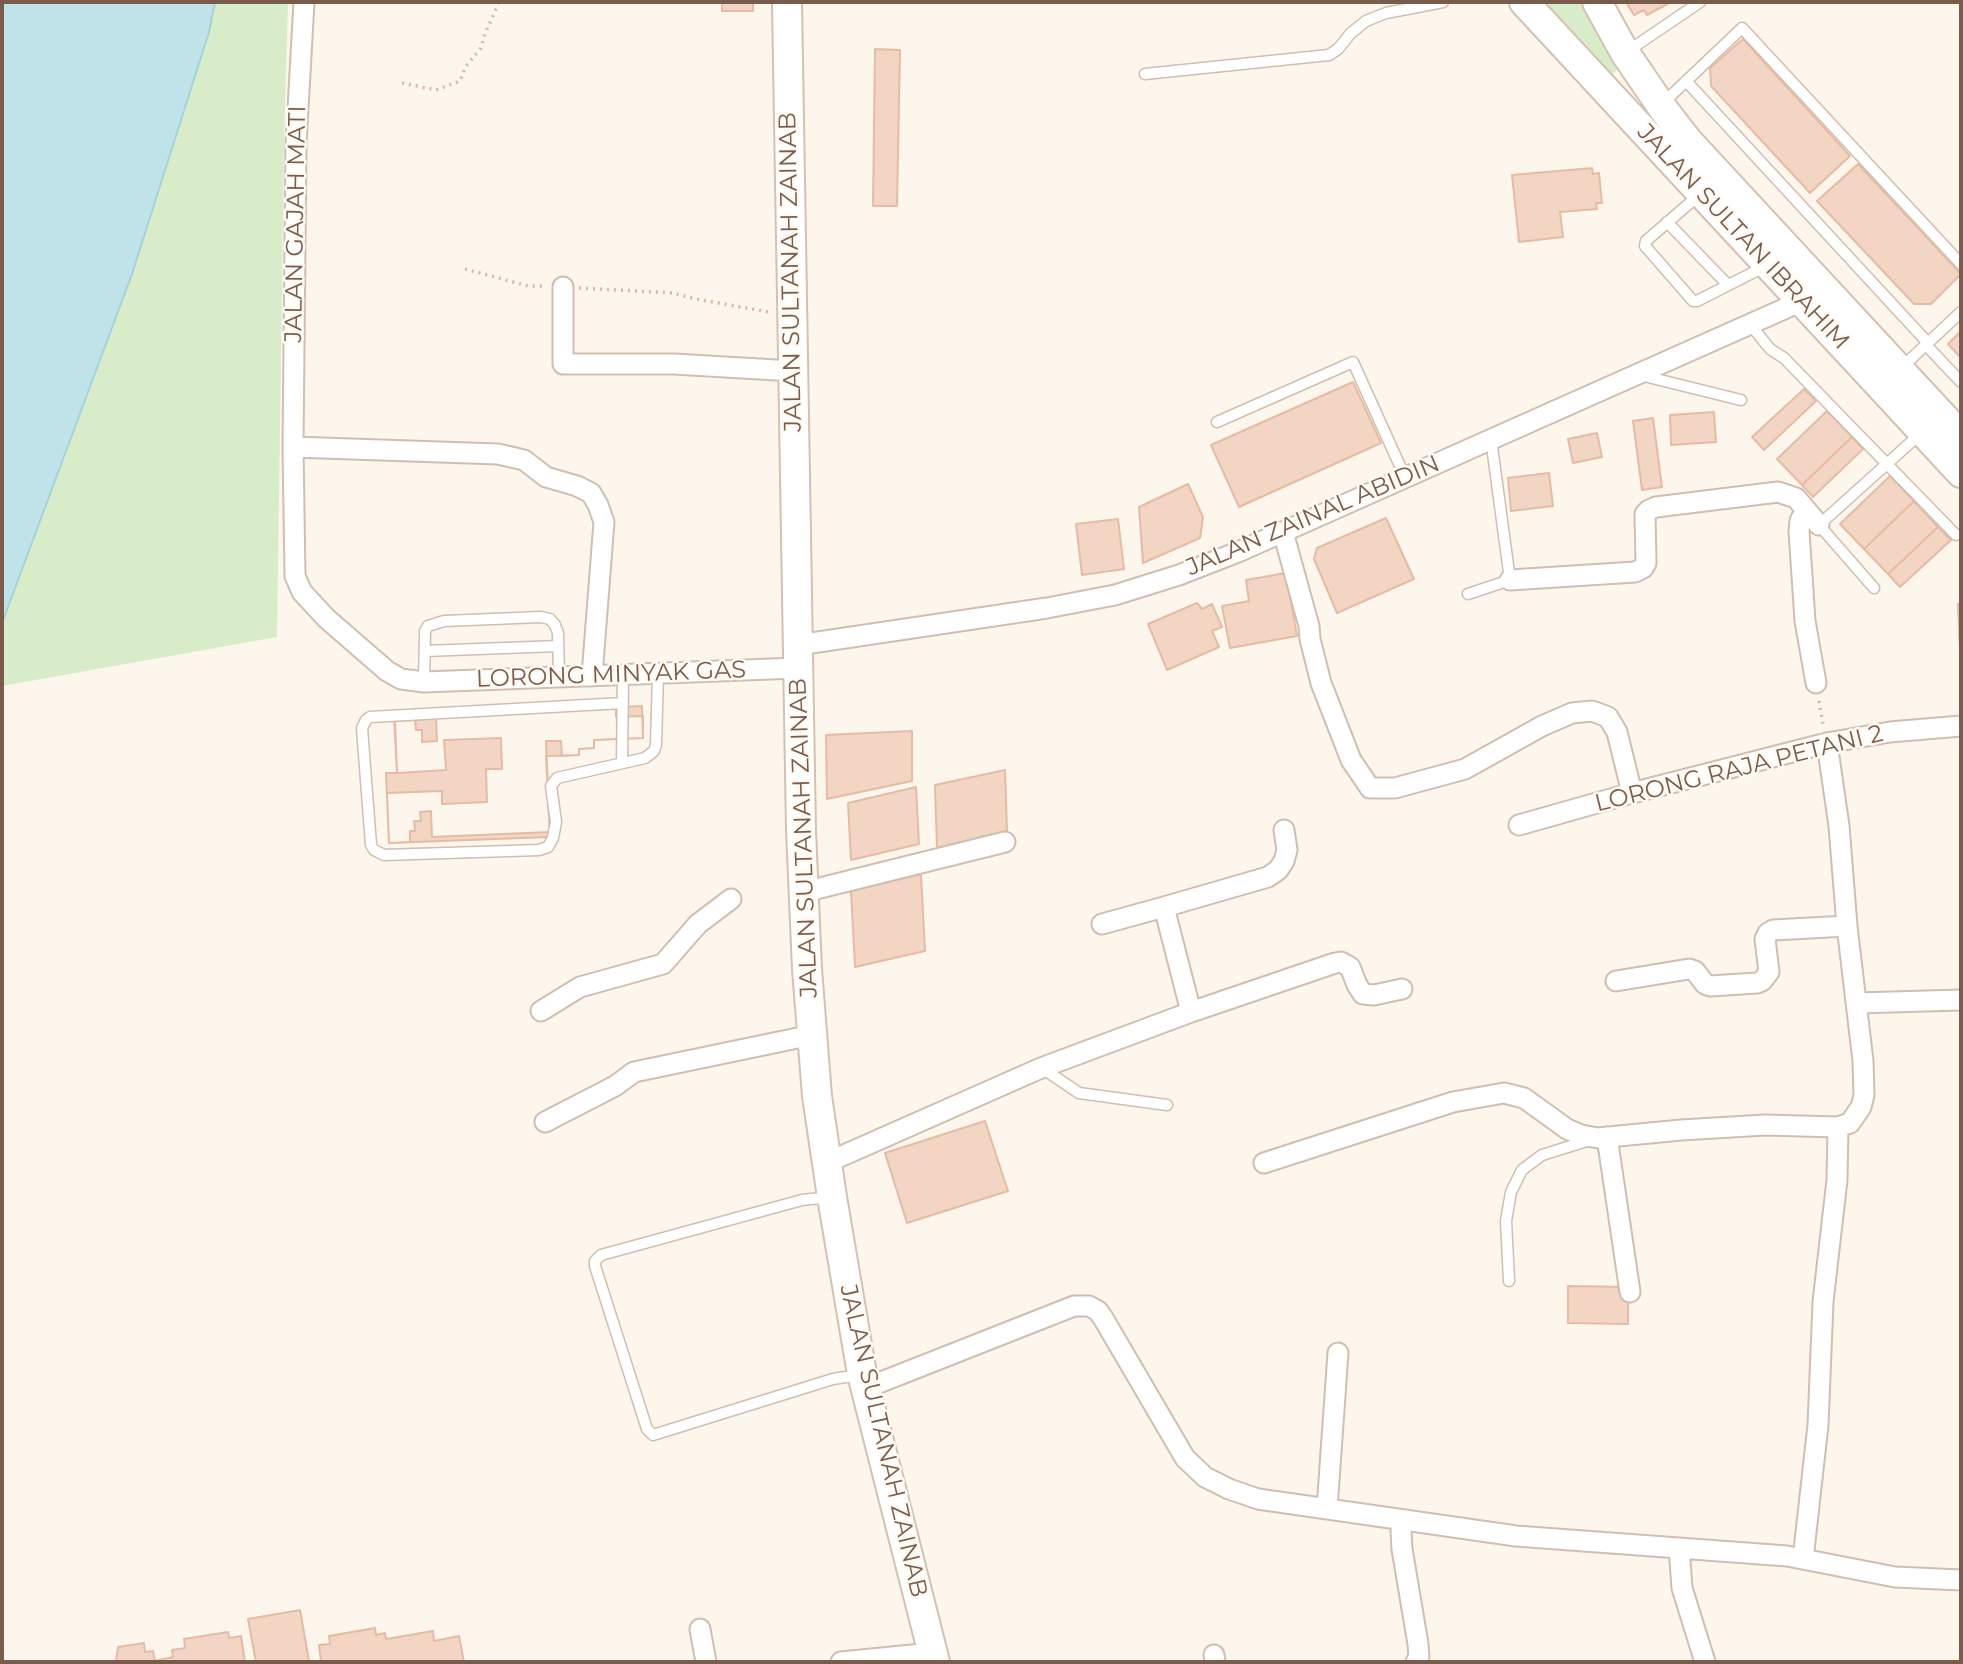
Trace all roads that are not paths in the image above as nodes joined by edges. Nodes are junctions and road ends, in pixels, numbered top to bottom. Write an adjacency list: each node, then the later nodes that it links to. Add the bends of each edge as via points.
1 (304, 2): 30 (street, JALAN GAJAH MATI, via 296,144)
2 (787, 2): 22 (main road, JALAN SULTANAH ZAINAB)
3 (1444, 2): 8 (lane, via 1366,21 1329,54)
4 (1524, 2): 11 (main road, JALAN SULTAN IBRAHIM)
5 (1597, 2): 7 (main road, JALAN SULTAN IBRAHIM)
6 (1700, 2): 7 (lane)
7 (1625, 53): 10 (main road, JALAN SULTAN IBRAHIM)
8 (1145, 74)
9 (1686, 81): 10 (lane); 13 (lane, via 1742,28); 20 (lane)
10 (1661, 106): 21 (main road, JALAN SULTAN IBRAHIM, via 1688,141)
11 (1702, 193): 12 (lane); 14 (main road, JALAN SULTAN IBRAHIM)
12 (1667, 222): 15 (lane); 15 (lane, via 1645,246 1693,301)
13 (1961, 264)
14 (1769, 265): 15 (lane); 17 (main road, JALAN SULTAN IBRAHIM)
15 (1728, 285)
16 (563, 287): 22 (street, via 563,364)
17 (1801, 300): 19 (street, JALAN ZAINAL ABIDIN); 27 (main road, JALAN SULTAN IBRAHIM)
18 (1961, 312): 20 (lane)
19 (1749, 324): 23 (street, JALAN ZAINAL ABIDIN); 31 (lane)
20 (1927, 344): 21 (lane); 24 (lane)
21 (1900, 369): 28 (main road, JALAN SULTAN IBRAHIM)
22 (793, 371): 42 (main road, JALAN SULTANAH ZAINAB)
23 (1637, 374): 25 (lane); 29 (street, JALAN ZAINAL ABIDIN)
24 (1961, 382)
25 (1741, 400)
26 (1217, 422): 33 (lane, via 1353,362)
27 (1923, 432): 31 (lane); 32 (main road, JALAN SULTAN IBRAHIM)
28 (1961, 436)
29 (1491, 439): 33 (street, JALAN ZAINAL ABIDIN); 37 (lane)
30 (293, 447): 45 (street, via 498,454 524,460 546,477 591,493 604,522); 47 (street, JALAN GAJAH MATI, via 295,576 302,592 387,671 401,679)
31 (1888, 463): 34 (lane); 36 (lane)
32 (1961, 473)
33 (1405, 477): 35 (street, JALAN ZAINAL ABIDIN)
34 (1814, 519): 37 (street, via 1796,498 1778,492 1656,507 1645,514 1643,568); 38 (lane); 48 (street, via 1802,517 1799,531 1805,621)
35 (1283, 531): 42 (street, JALAN ZAINAL ABIDIN, via 1179,575 1115,595); 53 (street, via 1321,683 1351,760 1370,789 1395,788 1465,769 1542,726 1572,713 1592,711 1608,717 1617,732)
36 (1956, 535)
37 (1510, 580): 39 (lane)
38 (1874, 588)
39 (1468, 594)
40 (558, 646): 41 (lane); 41 (lane, via 555,625 541,617 428,625); 46 (lane)
41 (425, 651): 47 (lane)
42 (798, 656): 43 (street, LORONG MINYAK GAS); 57 (main road, JALAN SULTANAH ZAINAB)
43 (658, 673): 44 (street, LORONG MINYAK GAS); 52 (lane, via 654,751)
44 (623, 675): 45 (street, LORONG MINYAK GAS); 49 (lane)
45 (592, 676): 46 (street, LORONG MINYAK GAS)
46 (559, 677): 47 (street, LORONG MINYAK GAS)
47 (424, 682)
48 (1816, 682)
49 (623, 703): 52 (lane); 52 (lane, via 370,717 362,728 371,845 384,855 544,849 551,843 556,822 554,782 561,776)
50 (1961, 726): 51 (street, LORONG RAJA PETANI 2)
51 (1827, 743): 53 (street, LORONG RAJA PETANI 2); 61 (street)
52 (622, 763)
53 (1632, 793): 54 (street, LORONG RAJA PETANI 2)
54 (1519, 825)
55 (1284, 830): 59 (street, via 1284,861 1268,877)
56 (1005, 842): 57 (street)
57 (804, 892): 68 (main road, JALAN SULTANAH ZAINAB)
58 (731, 899): 66 (street, via 698,924 663,964 580,987)
59 (1164, 907): 60 (street); 67 (street)
60 (1102, 924)
61 (1847, 926): 62 (street, via 1768,933 1769,972 1757,983 1710,986 1689,969); 65 (street)
62 (1616, 981)
63 (1402, 989): 67 (street, via 1363,994 1350,967 1335,962)
64 (1961, 1000): 65 (street)
65 (1857, 1003): 72 (street, via 1864,1095 1857,1115)
66 (541, 1012)
67 (1191, 1012): 69 (street)
68 (812, 1035): 71 (street, via 634,1072); 74 (main road, JALAN SULTANAH ZAINAB)
69 (1041, 1068): 70 (lane, via 1079,1093); 74 (street)
70 (1167, 1105)
71 (545, 1122)
72 (1838, 1127): 73 (street, via 1765,1125); 84 (street, via 1818,1425)
73 (1603, 1137): 75 (street, via 1567,1129 1524,1098 1504,1093 1452,1102); 77 (lane, via 1542,1154 1522,1170 1511,1192 1506,1221); 78 (street)
74 (826, 1163): 76 (main road, JALAN SULTANAH ZAINAB)
75 (1264, 1163)
76 (832, 1197): 80 (main road, JALAN SULTANAH ZAINAB); 80 (lane, via 802,1200 601,1255 596,1266 647,1429 653,1435 833,1379)
77 (1508, 1281)
78 (1630, 1292)
79 (1338, 1353): 81 (street)
80 (864, 1381): 81 (street, via 1074,1306 1089,1306 1103,1318 1185,1458 1205,1477 1258,1499); 87 (main road, JALAN SULTANAH ZAINAB)
81 (1327, 1509): 82 (street)
82 (1403, 1520): 83 (street, via 1516,1536); 90 (street, via 1402,1549 1418,1644)
83 (1679, 1548): 84 (street); 91 (street, via 1682,1588)
84 (1803, 1559): 85 (street, via 1895,1577)
85 (1961, 1580)
86 (700, 1629): 88 (street)
87 (934, 1658): 89 (street)
88 (706, 1662)
89 (841, 1662)
90 (1416, 1662)
91 (1705, 1662)

